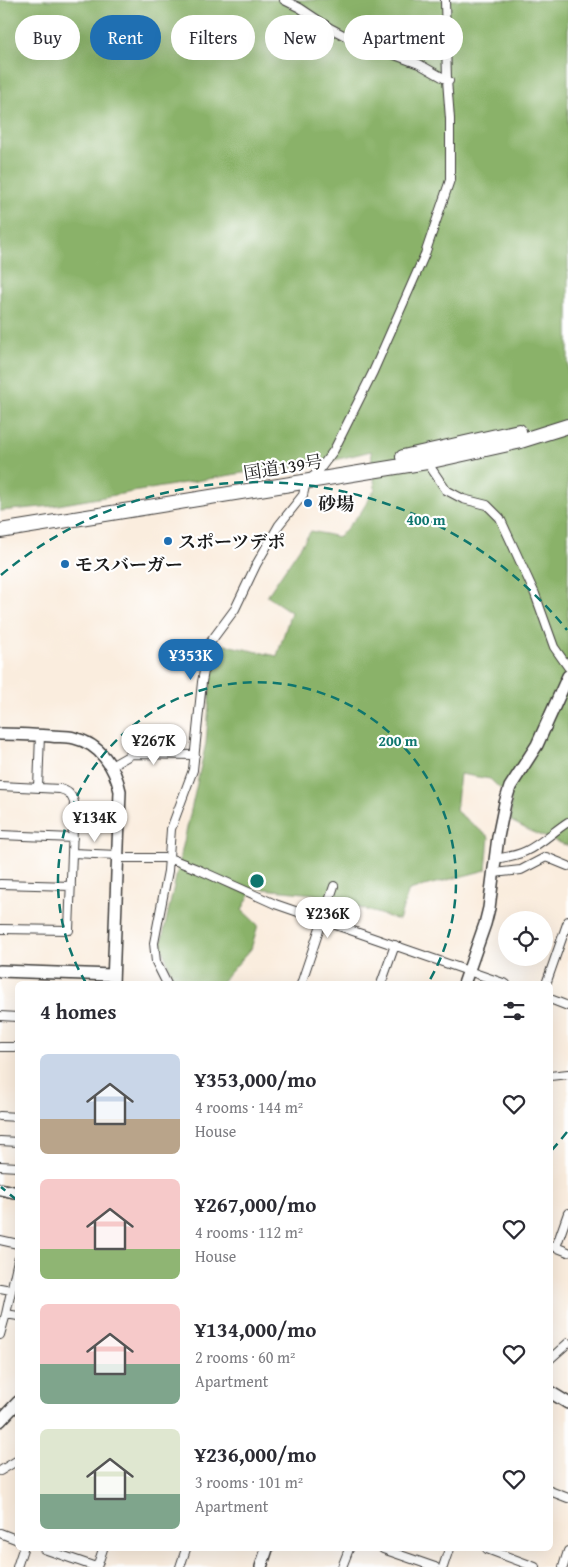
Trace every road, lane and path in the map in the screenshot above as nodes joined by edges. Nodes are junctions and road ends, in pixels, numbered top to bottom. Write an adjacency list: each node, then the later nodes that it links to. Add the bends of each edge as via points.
1 (284, 0): 3 (street, via 349,38 419,64)
2 (445, 0): 3 (street)
3 (449, 81): 7 (street, via 450,180 425,254 376,363 334,450)
4 (568, 417): 7 (highway, 国道139号, via 514,433)
5 (568, 426): 6 (highway, 国道139号, via 517,442)
6 (427, 462): 8 (highway, 国道139号); 11 (street, via 446,490 463,499 488,505 500,518 535,594 554,647)
7 (317, 473): 8 (street); 9 (highway, 国道139号)
8 (306, 482): 10 (highway, 国道139号); 15 (street, via 303,495 279,525 234,609 209,644)
9 (0, 521)
10 (0, 531)
11 (568, 667)
12 (568, 676): 25 (street, via 537,745 510,787)
13 (0, 734): 14 (street)
14 (40, 735): 16 (street, via 90,743); 18 (street)
15 (195, 755): 16 (street, via 132,754); 24 (street, via 193,770 171,829)
16 (111, 766): 23 (street, via 120,791)
17 (0, 786): 18 (street)
18 (38, 788): 21 (street, via 60,788 72,795)
19 (568, 822): 25 (street, via 527,851)
20 (0, 835): 21 (street)
21 (73, 838): 22 (street)
22 (73, 854): 23 (street); 29 (street)
23 (117, 857): 24 (street); 37 (street)
24 (168, 858): 31 (street, via 275,904); 38 (street, via 154,943 156,962)
25 (495, 859): 27 (street)
26 (568, 866): 27 (street, via 546,858 521,870)
27 (494, 873): 36 (street, via 485,924)
28 (0, 884): 29 (street)
29 (71, 886): 33 (street, via 69,930)
30 (334, 886): 31 (street)
31 (322, 920): 34 (street); 39 (street)
32 (568, 921): 43 (street)
33 (0, 929)
34 (395, 945): 36 (street); 40 (street)
35 (0, 970): 37 (street)
36 (469, 971): 41 (street); 42 (street)
37 (113, 979)
38 (166, 981)
39 (302, 981)
40 (382, 981)
41 (465, 981)
42 (497, 981)
43 (547, 981)
44 (553, 1000): 45 (street)
45 (568, 1006)
46 (0, 1016): 47 (street)
47 (15, 1016)
48 (0, 1047): 49 (street)
49 (15, 1047)
50 (568, 1074): 51 (street)
51 (553, 1076)
52 (0, 1116): 53 (street)
53 (15, 1117)
54 (0, 1141): 55 (street)
55 (15, 1142)
56 (0, 1166): 57 (street)
57 (15, 1167)
58 (0, 1189): 59 (street)
59 (15, 1192)
60 (568, 1213): 63 (street)
61 (0, 1240): 62 (street)
62 (15, 1243)
63 (553, 1246): 64 (street)
64 (568, 1252)
65 (15, 1273): 67 (street)
66 (0, 1288): 67 (street)
67 (11, 1290): 68 (street)
68 (6, 1314): 69 (street); 70 (street)
69 (15, 1316)
70 (0, 1333)
71 (568, 1343): 72 (street)
72 (553, 1356)
73 (553, 1394): 74 (street)
74 (568, 1403)
75 (15, 1405): 76 (street)
76 (0, 1421)
77 (15, 1462): 78 (street)
78 (0, 1471)
79 (553, 1492): 80 (street)
80 (568, 1498)
81 (0, 1534): 82 (street)
82 (15, 1539)
83 (22, 1551): 93 (street)
84 (50, 1551): 94 (street)
85 (102, 1551): 94 (street)
86 (185, 1551): 95 (street)
87 (266, 1551): 96 (street)
88 (348, 1551): 97 (street)
89 (400, 1551): 98 (street)
90 (448, 1551): 99 (street)
91 (492, 1551): 100 (street)
92 (568, 1551): 101 (street)
93 (17, 1567)
94 (96, 1567)
95 (180, 1567)
96 (261, 1567)
97 (342, 1567)
98 (435, 1567)
99 (442, 1567)
100 (535, 1567)
101 (563, 1567)

